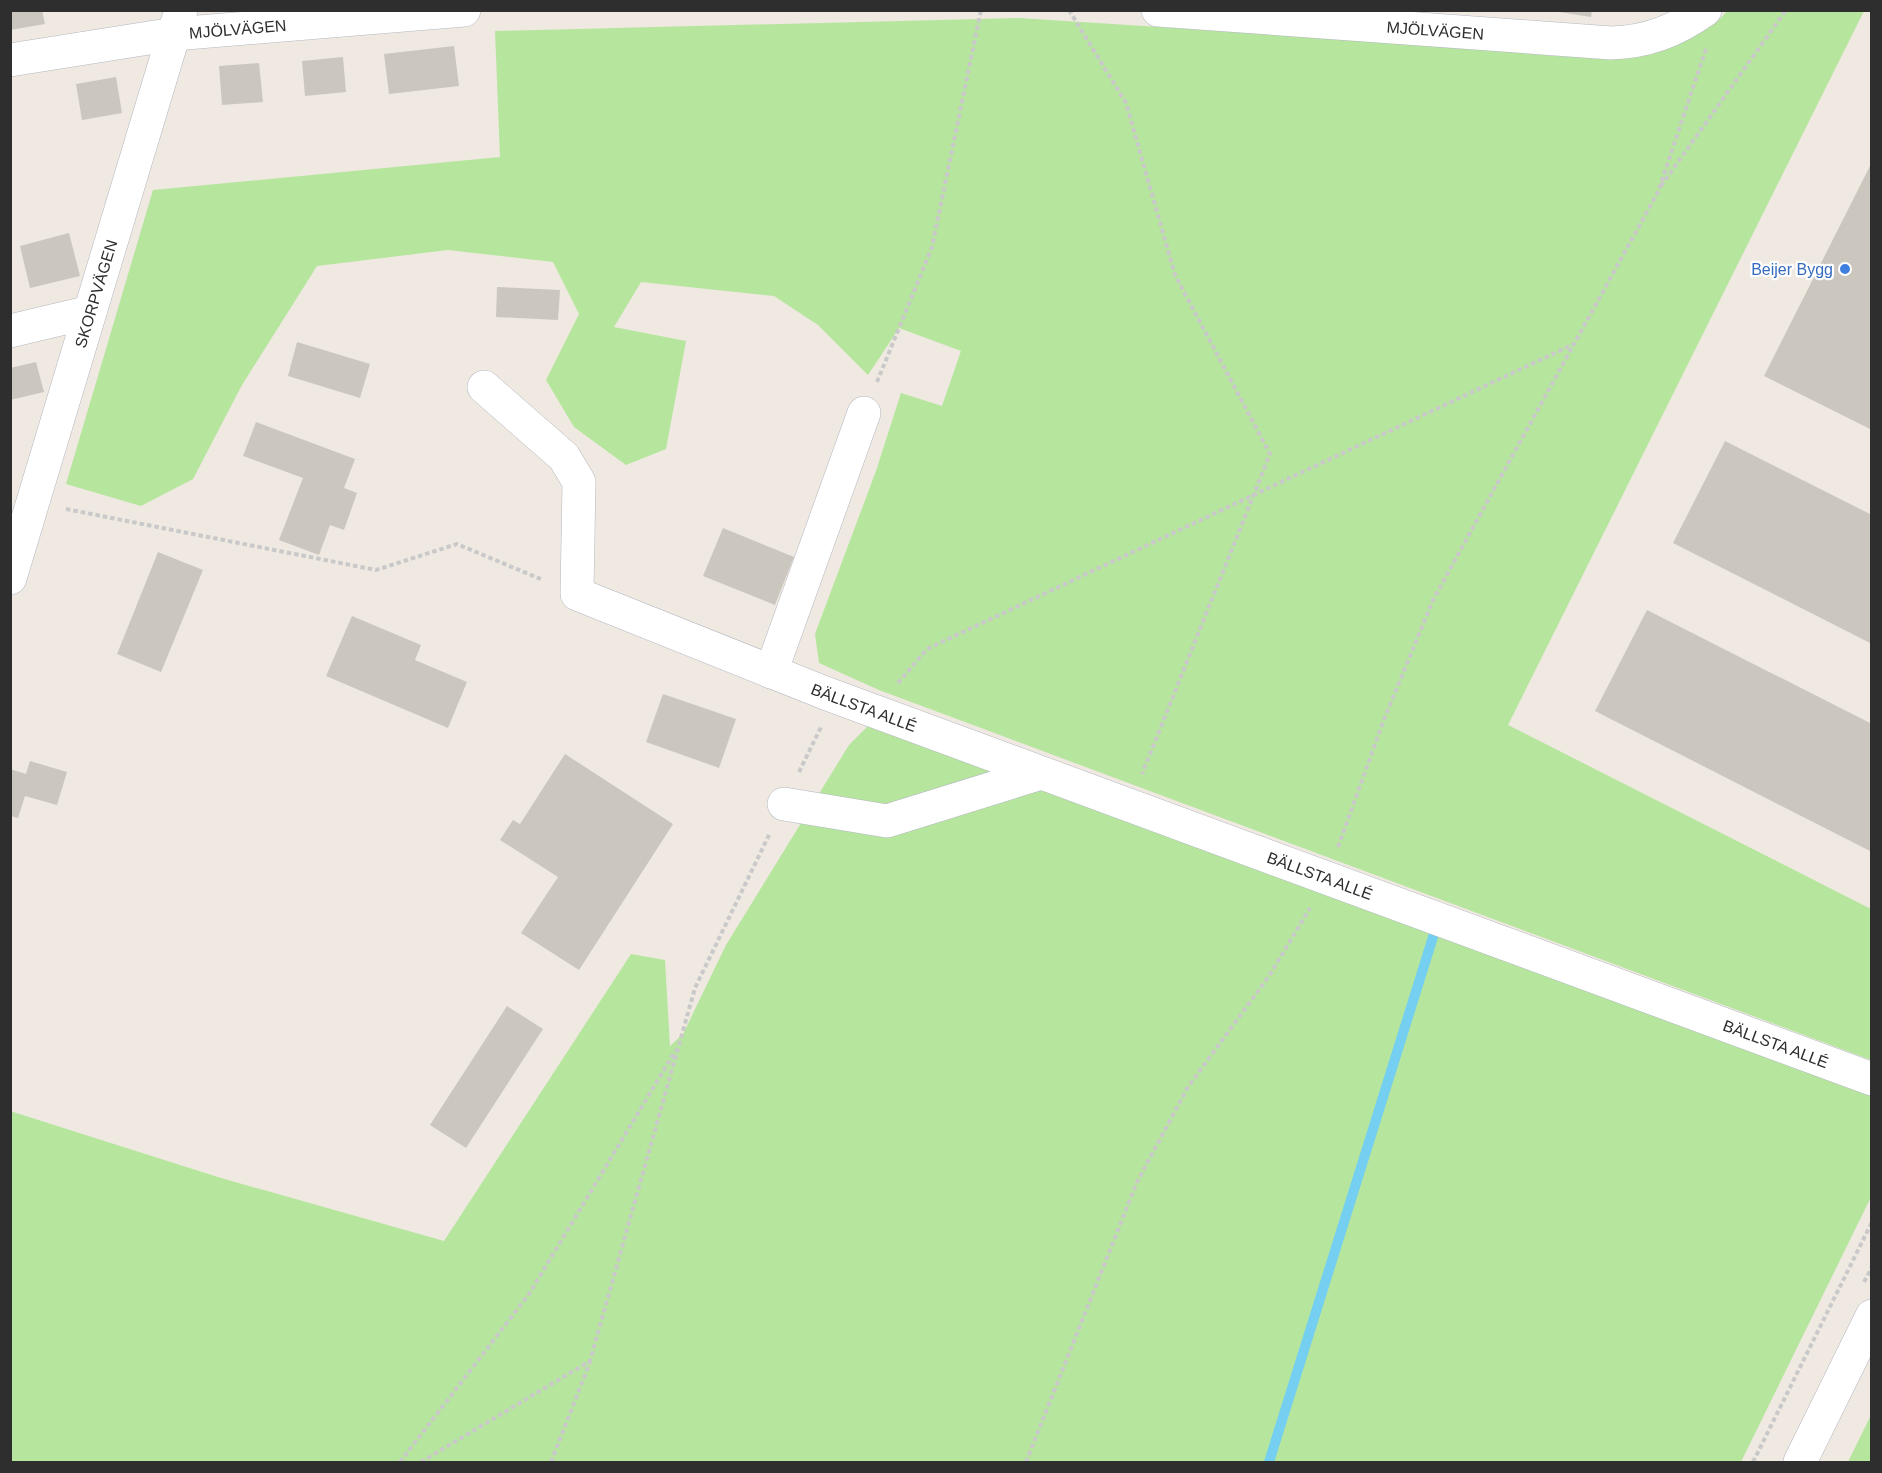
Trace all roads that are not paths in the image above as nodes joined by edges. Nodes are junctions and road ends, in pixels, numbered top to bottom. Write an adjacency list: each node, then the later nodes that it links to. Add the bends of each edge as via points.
1 (464, 10): 3 (street, MJÖLVÄGEN)
2 (1158, 10): 4 (street, MJÖLVÄGEN, via 1611,44 1660,36 1684,25)
3 (177, 22): 5 (street, MJÖLVÄGEN); 6 (street, SKORPVÄGEN)
4 (1707, 26)
5 (10, 60)
6 (90, 312): 7 (street); 10 (street, SKORPVÄGEN)
7 (10, 331)
8 (484, 387): 11 (street, BÄLLSTA ALLÉ, via 564,457 579,482 577,594)
9 (864, 413): 11 (street)
10 (10, 578)
11 (771, 672): 12 (street, BÄLLSTA ALLÉ)
12 (1041, 773): 13 (street, via 887,821); 14 (street, BÄLLSTA ALLÉ)
13 (784, 804)
14 (1872, 1079)
15 (1872, 1316): 16 (street)
16 (1800, 1462)

